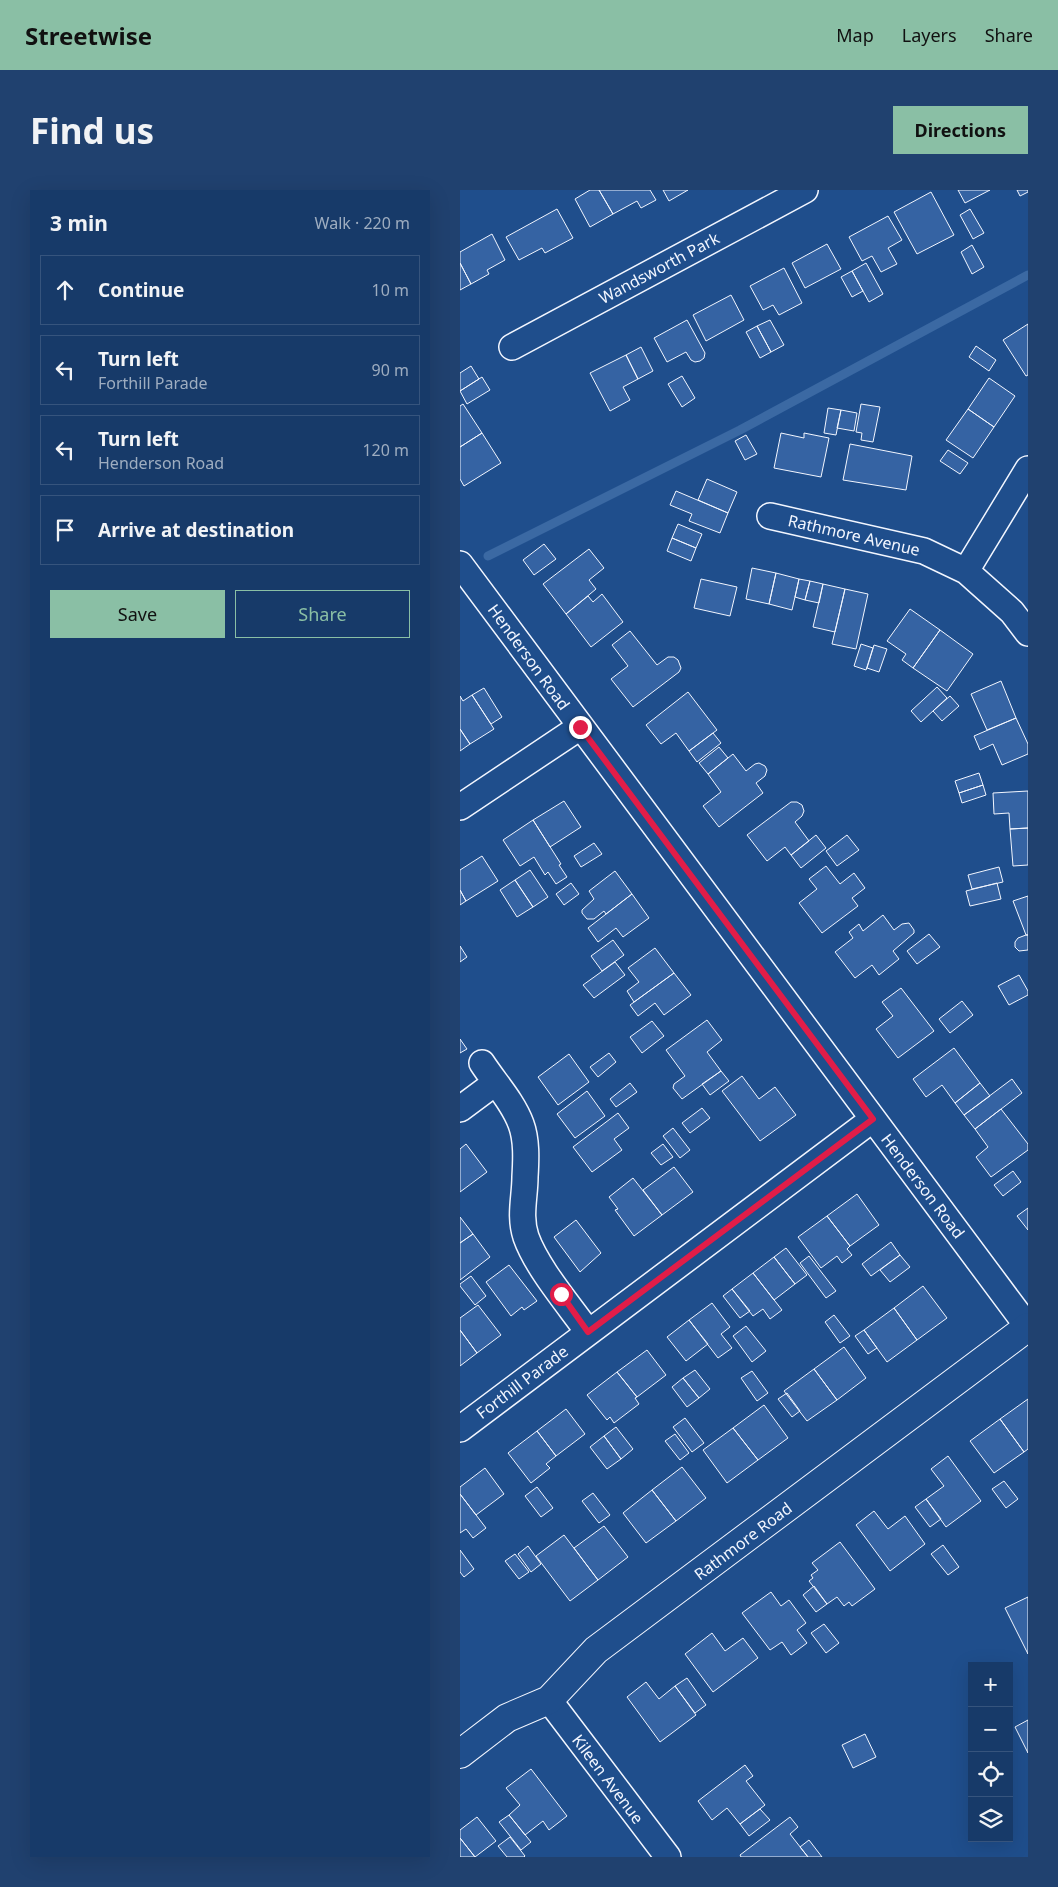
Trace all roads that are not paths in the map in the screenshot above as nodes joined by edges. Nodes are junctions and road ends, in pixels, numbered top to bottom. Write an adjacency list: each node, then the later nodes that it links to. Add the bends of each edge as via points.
1 (805, 190): 2 (street, Wandsworth Park)
2 (512, 347)
3 (1028, 470): 6 (street)
4 (770, 516): 6 (street, Rathmore Avenue, via 924,551)
5 (460, 564): 8 (street, Henderson Road)
6 (966, 572): 7 (street, Rathmore Avenue, via 1012,612)
7 (1028, 633)
8 (580, 727): 9 (street); 11 (street, Henderson Road)
9 (460, 807)
10 (460, 1109): 13 (street, via 489,1073 522,1124 525,1179 521,1209 526,1237)
11 (873, 1119): 12 (street, Henderson Road); 13 (street, Forthill Parade)
12 (1028, 1327): 15 (street, Rathmore Road, via 596,1650)
13 (588, 1332): 14 (street, Forthill Parade)
14 (460, 1429)
15 (549, 1700): 16 (street, Rathmore Road, via 507,1718); 17 (street, Kileen Avenue)
16 (460, 1754)
17 (668, 1857)

